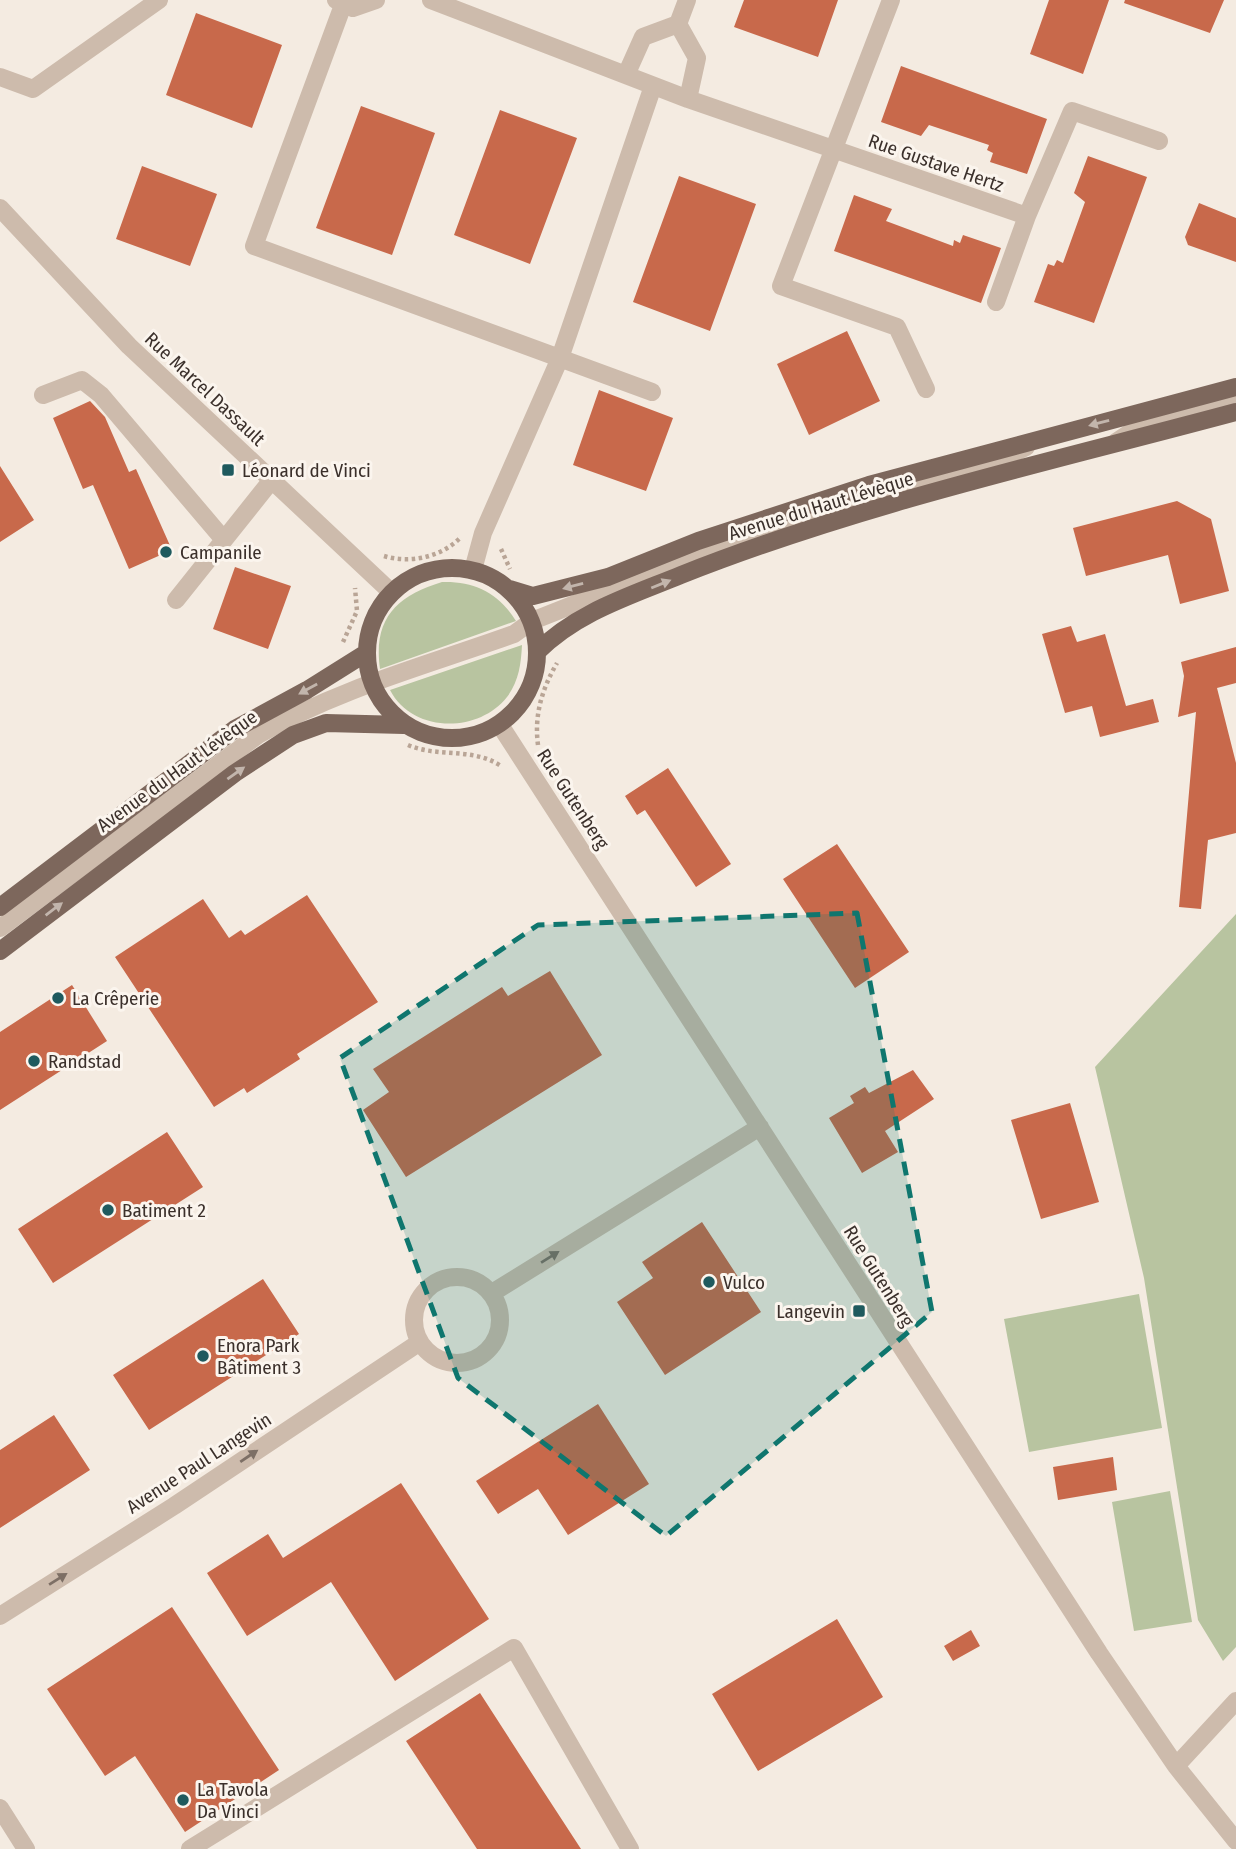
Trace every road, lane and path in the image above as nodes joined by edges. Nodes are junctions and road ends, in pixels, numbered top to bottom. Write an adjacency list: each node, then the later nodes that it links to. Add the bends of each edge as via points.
1 (159, 0): 9 (street, via 33,89)
2 (376, 0): 6 (street, via 366,6)
3 (431, 0): 8 (street, Rue Gustave Hertz)
4 (687, 0): 7 (street)
5 (891, 0): 13 (street)
6 (339, 3): 17 (street, via 254,246)
7 (678, 24): 8 (street, via 643,37); 11 (street, via 697,58)
8 (626, 75): 10 (street, Rue Gustave Hertz)
9 (0, 77)
10 (653, 86): 11 (street, Rue Gustave Hertz); 17 (street)
11 (688, 99): 13 (street, Rue Gustave Hertz)
12 (1159, 141): 15 (street, via 1072,111)
13 (832, 150): 15 (street, Rue Gustave Hertz); 19 (street, via 781,286 897,327)
14 (0, 208): 26 (street, Rue Marcel Dassault, via 129,346)
15 (1027, 216): 16 (street)
16 (996, 302)
17 (560, 358): 20 (street); 31 (street, via 483,533)
18 (1236, 387): 24 (main road, Avenue du Haut Lévèque, one-way to 24)
19 (926, 389)
20 (652, 392)
21 (44, 395): 29 (street, via 82,380)
22 (1236, 400): 25 (street, Avenue du Haut Lévèque, via 1143,424)
23 (1236, 412): 25 (main road, Avenue du Haut Lévèque)
24 (1042, 439): 32 (main road, Avenue du Haut Lévèque, one-way to 32, via 782,512 608,577 533,596); 35 (street, Avenue du Haut Lévèque, via 989,466 797,519 661,568)
25 (1110, 446): 35 (main road, Avenue du Haut Lévèque, one-way to 25, via 555,634 584,615 778,539)
26 (271, 481): 29 (street); 33 (street, Rue Marcel Dassault)
27 (467, 528): 30 (path, via 447,549 432,555 408,560)
28 (500, 538): 32 (path)
29 (224, 540): 34 (street)
30 (382, 555)
31 (473, 570): 32 (main road); 33 (main road, via 444,568 416,575)
32 (512, 581): 35 (main road)
33 (391, 592): 36 (main road, via 372,620)
34 (176, 600)
35 (534, 635): 38 (street, Avenue du Haut Lévèque, via 514,634); 40 (main road, via 533,680 520,705)
36 (366, 653): 38 (main road); 44 (main road, Avenue du Haut Lévèque, one-way to 44, via 235,729)
37 (562, 653): 42 (path, via 535,724)
38 (370, 684): 39 (main road, via 385,708); 45 (street, Avenue du Haut Lévèque, via 258,735)
39 (404, 725): 40 (main road, via 426,736 451,740 477,736); 46 (main road, Avenue du Haut Lévèque, one-way to 39, via 235,773 293,735 326,723)
40 (499, 725): 47 (street, Rue Gutenberg)
41 (406, 744): 43 (path, via 431,752 478,756)
42 (539, 750)
43 (506, 770)
44 (0, 907)
45 (0, 928)
46 (0, 951)
47 (760, 1128): 48 (street, one-way to 47); 52 (street, Rue Gutenberg, via 1098,1653)
48 (492, 1293): 49 (street, via 467,1277 438,1281 418,1301 415,1328); 49 (street, via 500,1312 499,1334 482,1356 469,1362 441,1360)
49 (420, 1342): 50 (street, Avenue Paul Langevin, one-way to 49)
50 (0, 1616)
51 (1236, 1701): 52 (street)
52 (1176, 1766): 54 (street, Rue Gutenberg)
53 (0, 1808): 55 (street)
54 (1236, 1842)
55 (26, 1849)
56 (190, 1849): 57 (street, via 514,1648)
57 (630, 1849)

